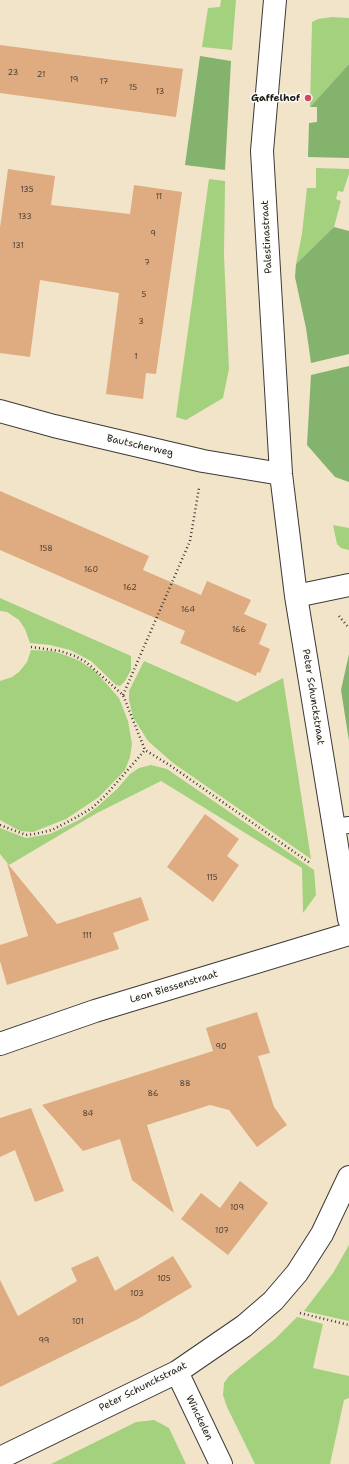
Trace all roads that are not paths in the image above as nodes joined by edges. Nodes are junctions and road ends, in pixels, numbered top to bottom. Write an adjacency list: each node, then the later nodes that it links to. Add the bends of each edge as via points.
1 (275, 0): 3 (street, Palestinastraat, via 262,150)
2 (0, 412): 3 (street, Bautscherweg, via 203,461)
3 (281, 474): 5 (street, Peter Schunckstraat)
4 (349, 585): 5 (street)
5 (296, 596): 6 (street, Peter Schunckstraat)
6 (341, 826): 7 (street, Peter Schunckstraat, via 340,862)
7 (349, 919)
8 (349, 934): 9 (street, Leon Biessenstraat, via 95,1011)
9 (0, 1044)
10 (349, 1177): 11 (street, Peter Schunckstraat, via 322,1234 297,1273 268,1305 220,1344)
11 (176, 1372): 12 (street, Peter Schunckstraat); 13 (street, Winckelen)
12 (0, 1458)
13 (221, 1464)

